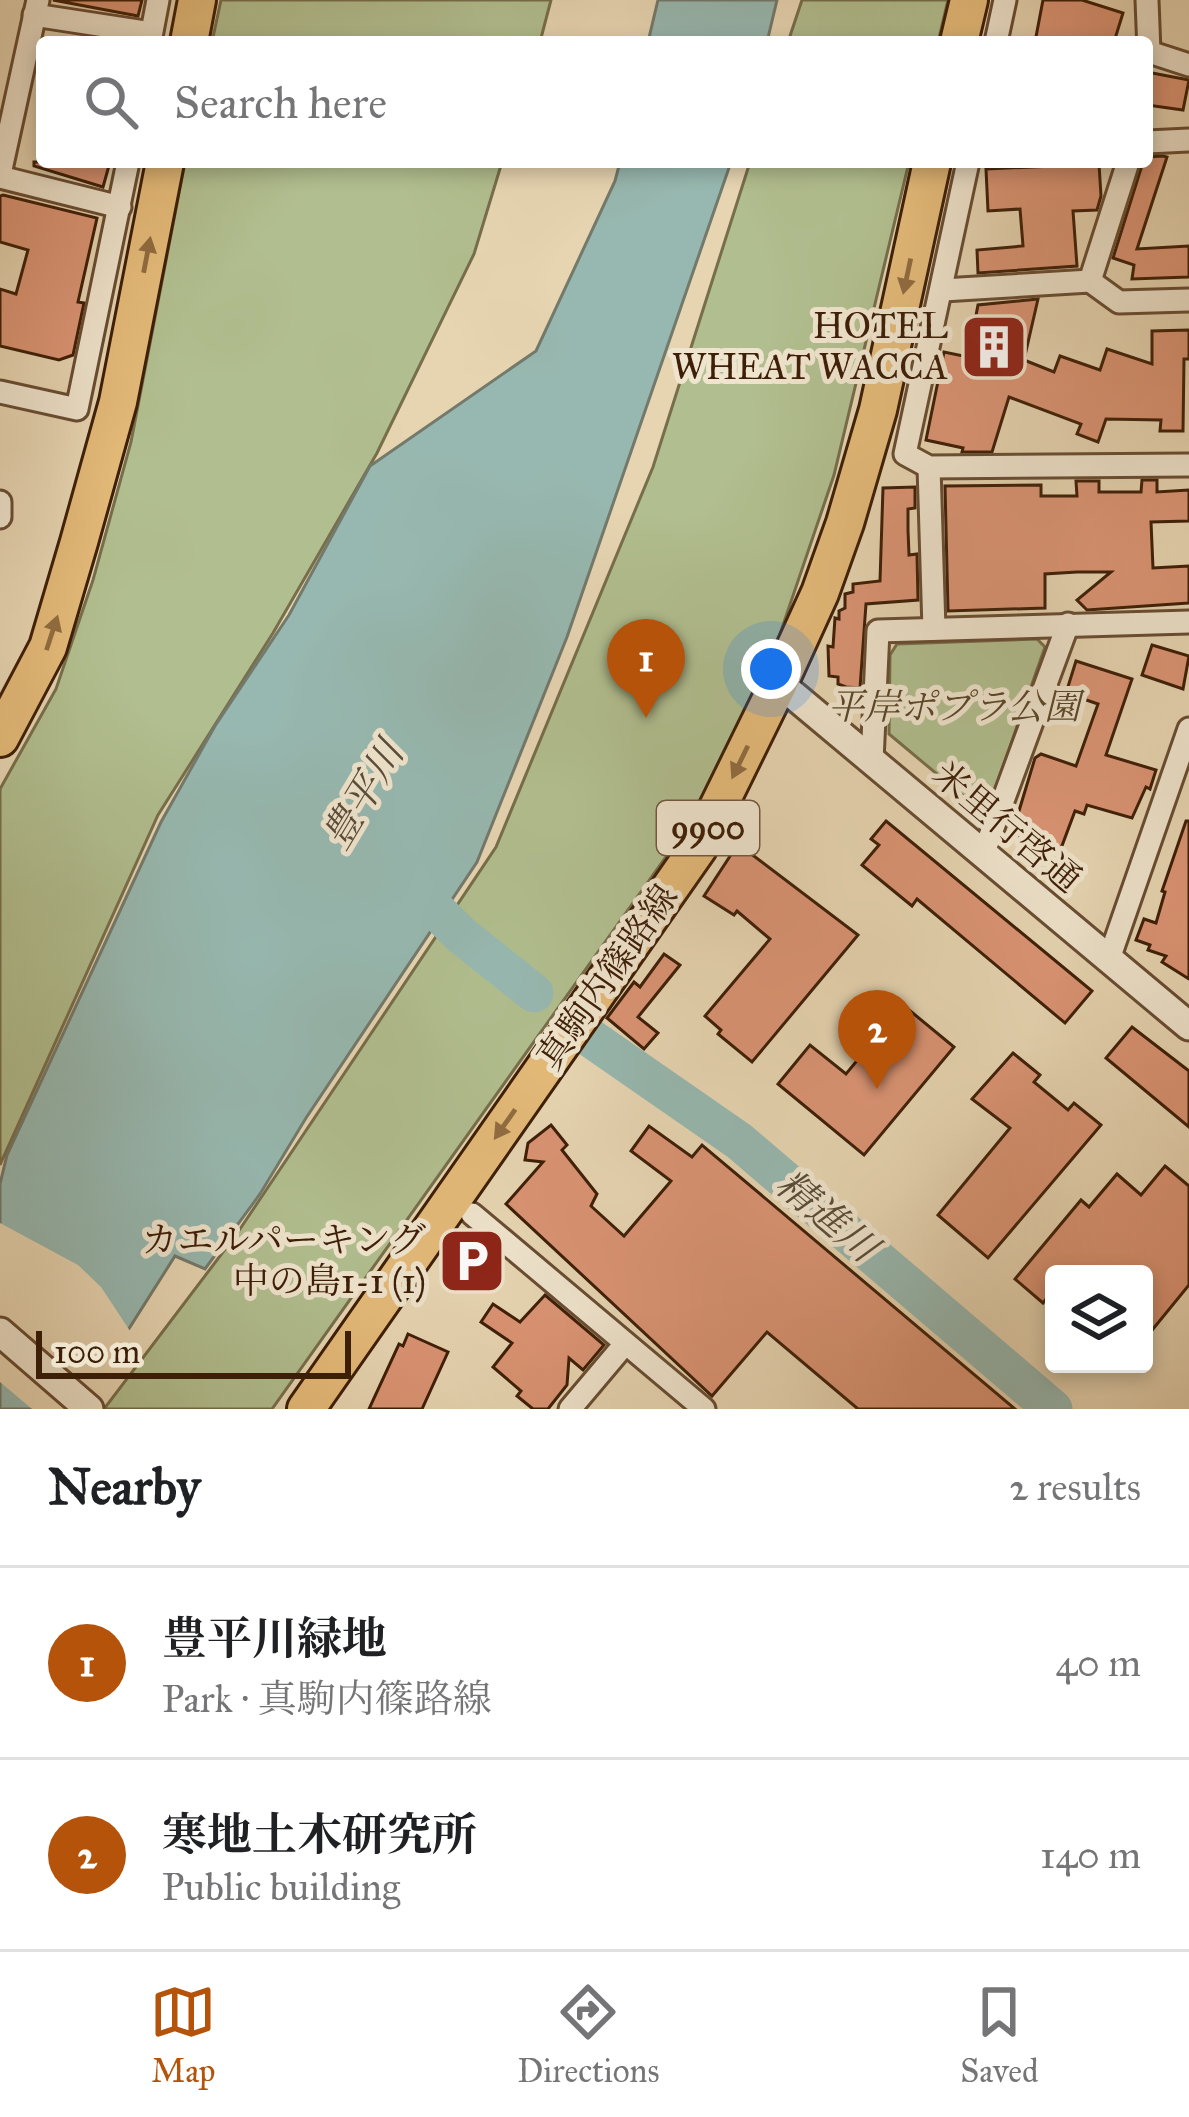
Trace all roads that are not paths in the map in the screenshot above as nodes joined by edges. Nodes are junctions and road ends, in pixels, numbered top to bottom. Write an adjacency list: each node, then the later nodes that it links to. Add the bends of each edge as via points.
1 (158, 0): 8 (street)
2 (197, 0): 9 (main road)
3 (969, 0): 10 (main road)
4 (1005, 0): 11 (street)
5 (1147, 0): 12 (street)
6 (36, 8): 7 (street); 22 (street)
7 (142, 36)
8 (150, 36)
9 (190, 36)
10 (960, 36)
11 (996, 36)
12 (1148, 36)
13 (1153, 53): 14 (street)
14 (1189, 64)
15 (1189, 140): 16 (street)
16 (1153, 142)
17 (127, 168): 23 (street)
18 (164, 168): 37 (main road, one-way to 18, via 48,647 80,542 118,403)
19 (931, 168): 35 (main road, 真駒内篠路線 / 9900, one-way to 35, via 865,459 820,593)
20 (967, 168): 25 (street)
21 (1126, 168): 24 (street)
22 (0, 176): 23 (street)
23 (120, 207): 27 (street, via 77,409)
24 (1090, 281): 25 (street); 26 (street, via 1120,302)
25 (943, 290): 29 (street, via 905,454)
26 (1189, 300)
27 (0, 392)
28 (1189, 465): 29 (street)
29 (929, 467): 34 (street)
30 (0, 502): 31 (street)
31 (0, 517)
32 (1189, 622): 33 (street)
33 (1068, 624): 34 (street); 39 (street)
34 (934, 629): 38 (street, via 878,631)
35 (779, 683): 38 (street, 米里行啓通); 46 (main road, 真駒内篠路線 / 9900, one-way to 46, via 698,848)
36 (1189, 729): 40 (street)
37 (0, 738)
38 (872, 761): 39 (street, 米里行啓通)
39 (983, 855): 40 (street, 米里行啓通)
40 (1109, 959): 41 (street, 米里行啓通)
41 (1189, 1026)
42 (472, 1214): 44 (street)
43 (0, 1332): 45 (street)
44 (624, 1345): 47 (street); 48 (street)
45 (89, 1409)
46 (306, 1409)
47 (570, 1409)
48 (704, 1409)

